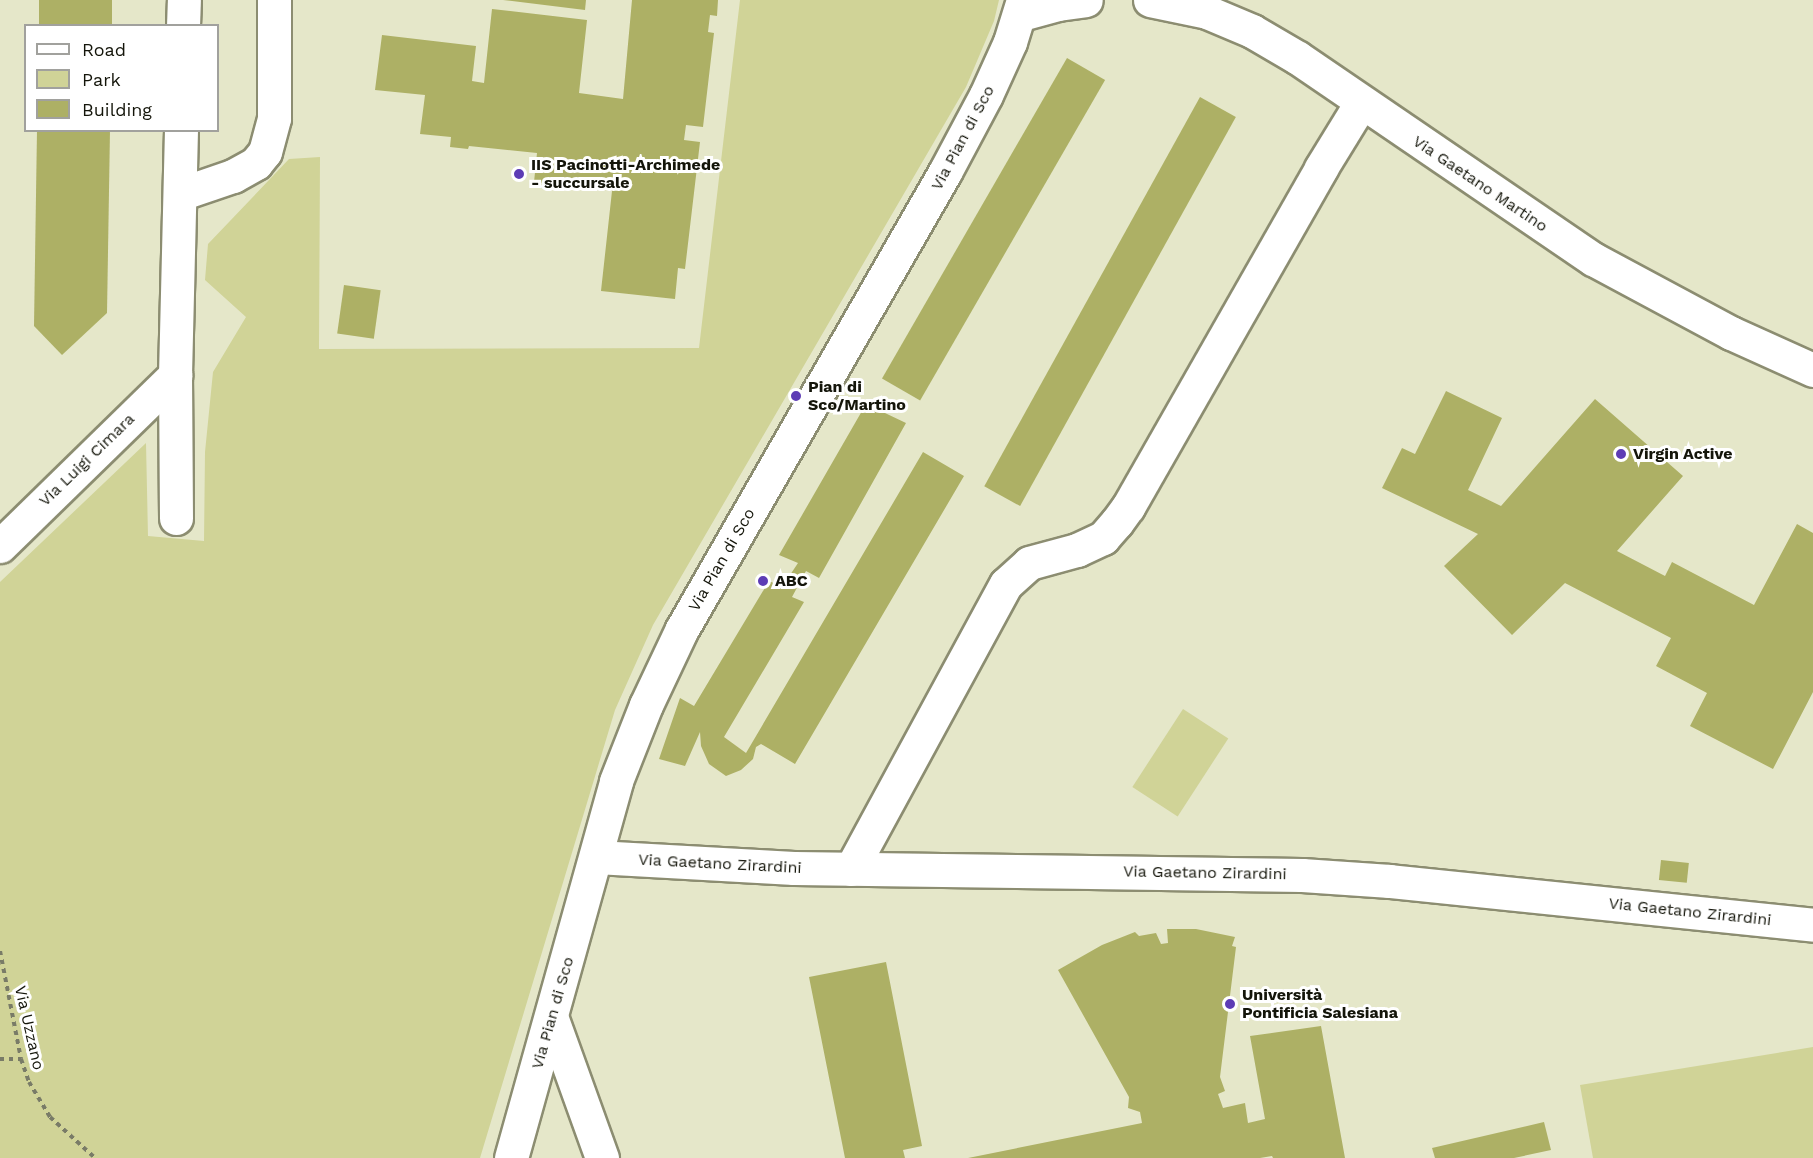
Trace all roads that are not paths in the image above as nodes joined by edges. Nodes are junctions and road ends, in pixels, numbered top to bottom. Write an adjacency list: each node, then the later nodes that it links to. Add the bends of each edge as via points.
1 (184, 0): 6 (street)
2 (274, 0): 9 (street, via 274,118 265,152 256,163 233,176)
3 (1086, 0): 5 (street)
4 (1150, 0): 7 (street, Via Gaetano Martino, via 1207,12 1252,31 1298,58)
5 (1022, 7): 14 (street, Via Pian di Sco, via 991,86 945,172 682,629 630,744)
6 (183, 24)
7 (1361, 104): 10 (street, Via Gaetano Martino, via 1593,259 1731,333); 15 (street, via 1123,514 1103,538 1077,550 1029,563 1005,584)
8 (181, 132): 9 (street)
9 (180, 194): 11 (street)
10 (1813, 370)
11 (175, 375): 12 (street); 13 (street, Via Luigi Cimara)
12 (176, 518)
13 (0, 546)
14 (596, 856): 15 (street, Via Gaetano Zirardini); 17 (street, Via Pian di Sco)
15 (851, 869): 16 (street, Via Gaetano Zirardini, via 1302,875)
16 (1813, 925)
17 (552, 1019): 18 (street, Via Pian di Sco); 19 (street)
18 (511, 1158)
19 (602, 1158)

